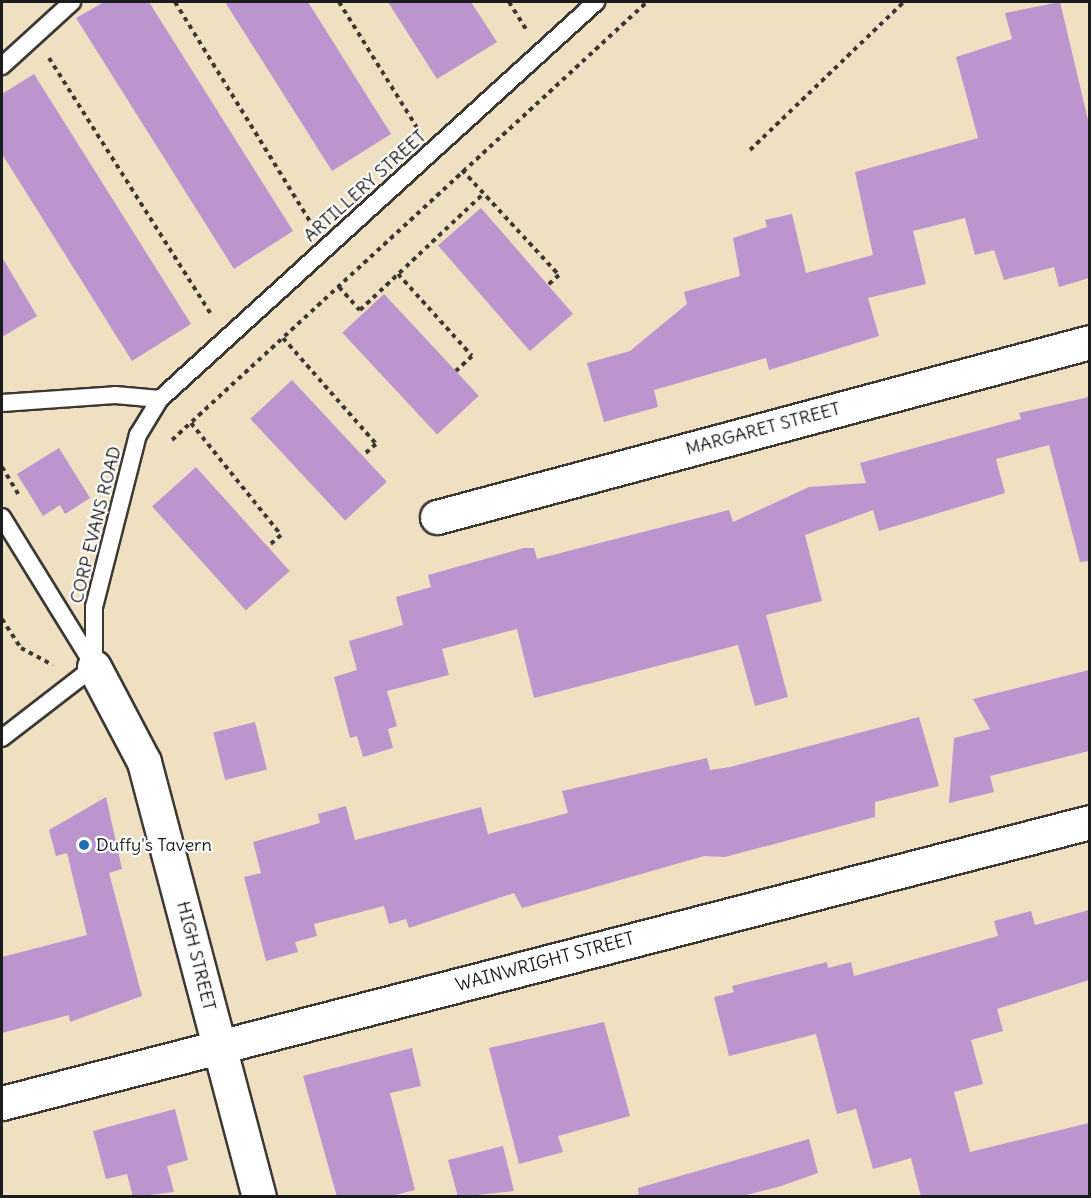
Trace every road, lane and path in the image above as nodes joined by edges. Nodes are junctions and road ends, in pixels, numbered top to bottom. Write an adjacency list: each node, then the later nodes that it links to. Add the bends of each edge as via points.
1 (72, 2): 9 (lane)
2 (175, 2): 15 (path)
3 (339, 2): 11 (path)
4 (509, 2): 8 (path)
5 (596, 2): 23 (lane, ARTILLERY STREET)
6 (647, 2): 13 (path)
7 (904, 2): 12 (path)
8 (526, 29)
9 (35, 36): 10 (lane); 19 (path)
10 (2, 66)
11 (418, 129)
12 (750, 150)
13 (462, 170): 14 (path); 18 (path)
14 (484, 194): 16 (path); 17 (path, via 559,275)
15 (313, 226)
16 (398, 274): 18 (path, via 360,310); 22 (path, via 472,356)
17 (548, 285)
18 (339, 287): 20 (path)
19 (214, 319)
20 (284, 338): 25 (path); 27 (path, via 376,444)
21 (1089, 342): 29 (street, MARGARET STREET)
22 (456, 371)
23 (160, 399): 24 (lane, via 115,394); 32 (lane, CORP EVANS ROAD, via 138,435 97,595)
24 (2, 404)
25 (191, 423): 26 (path); 30 (path, via 281,535)
26 (172, 440)
27 (362, 456)
28 (2, 517): 32 (lane)
29 (437, 517)
30 (267, 547)
31 (2, 619): 33 (path, via 21,648 56,666)
32 (94, 667): 33 (lane); 36 (street, HIGH STREET, via 144,762)
33 (66, 685): 34 (lane)
34 (2, 738)
35 (1089, 822): 36 (street, WAINWRIGHT STREET)
36 (219, 1047): 37 (street, WAINWRIGHT STREET); 38 (street, HIGH STREET)
37 (2, 1103)
38 (259, 1197)

